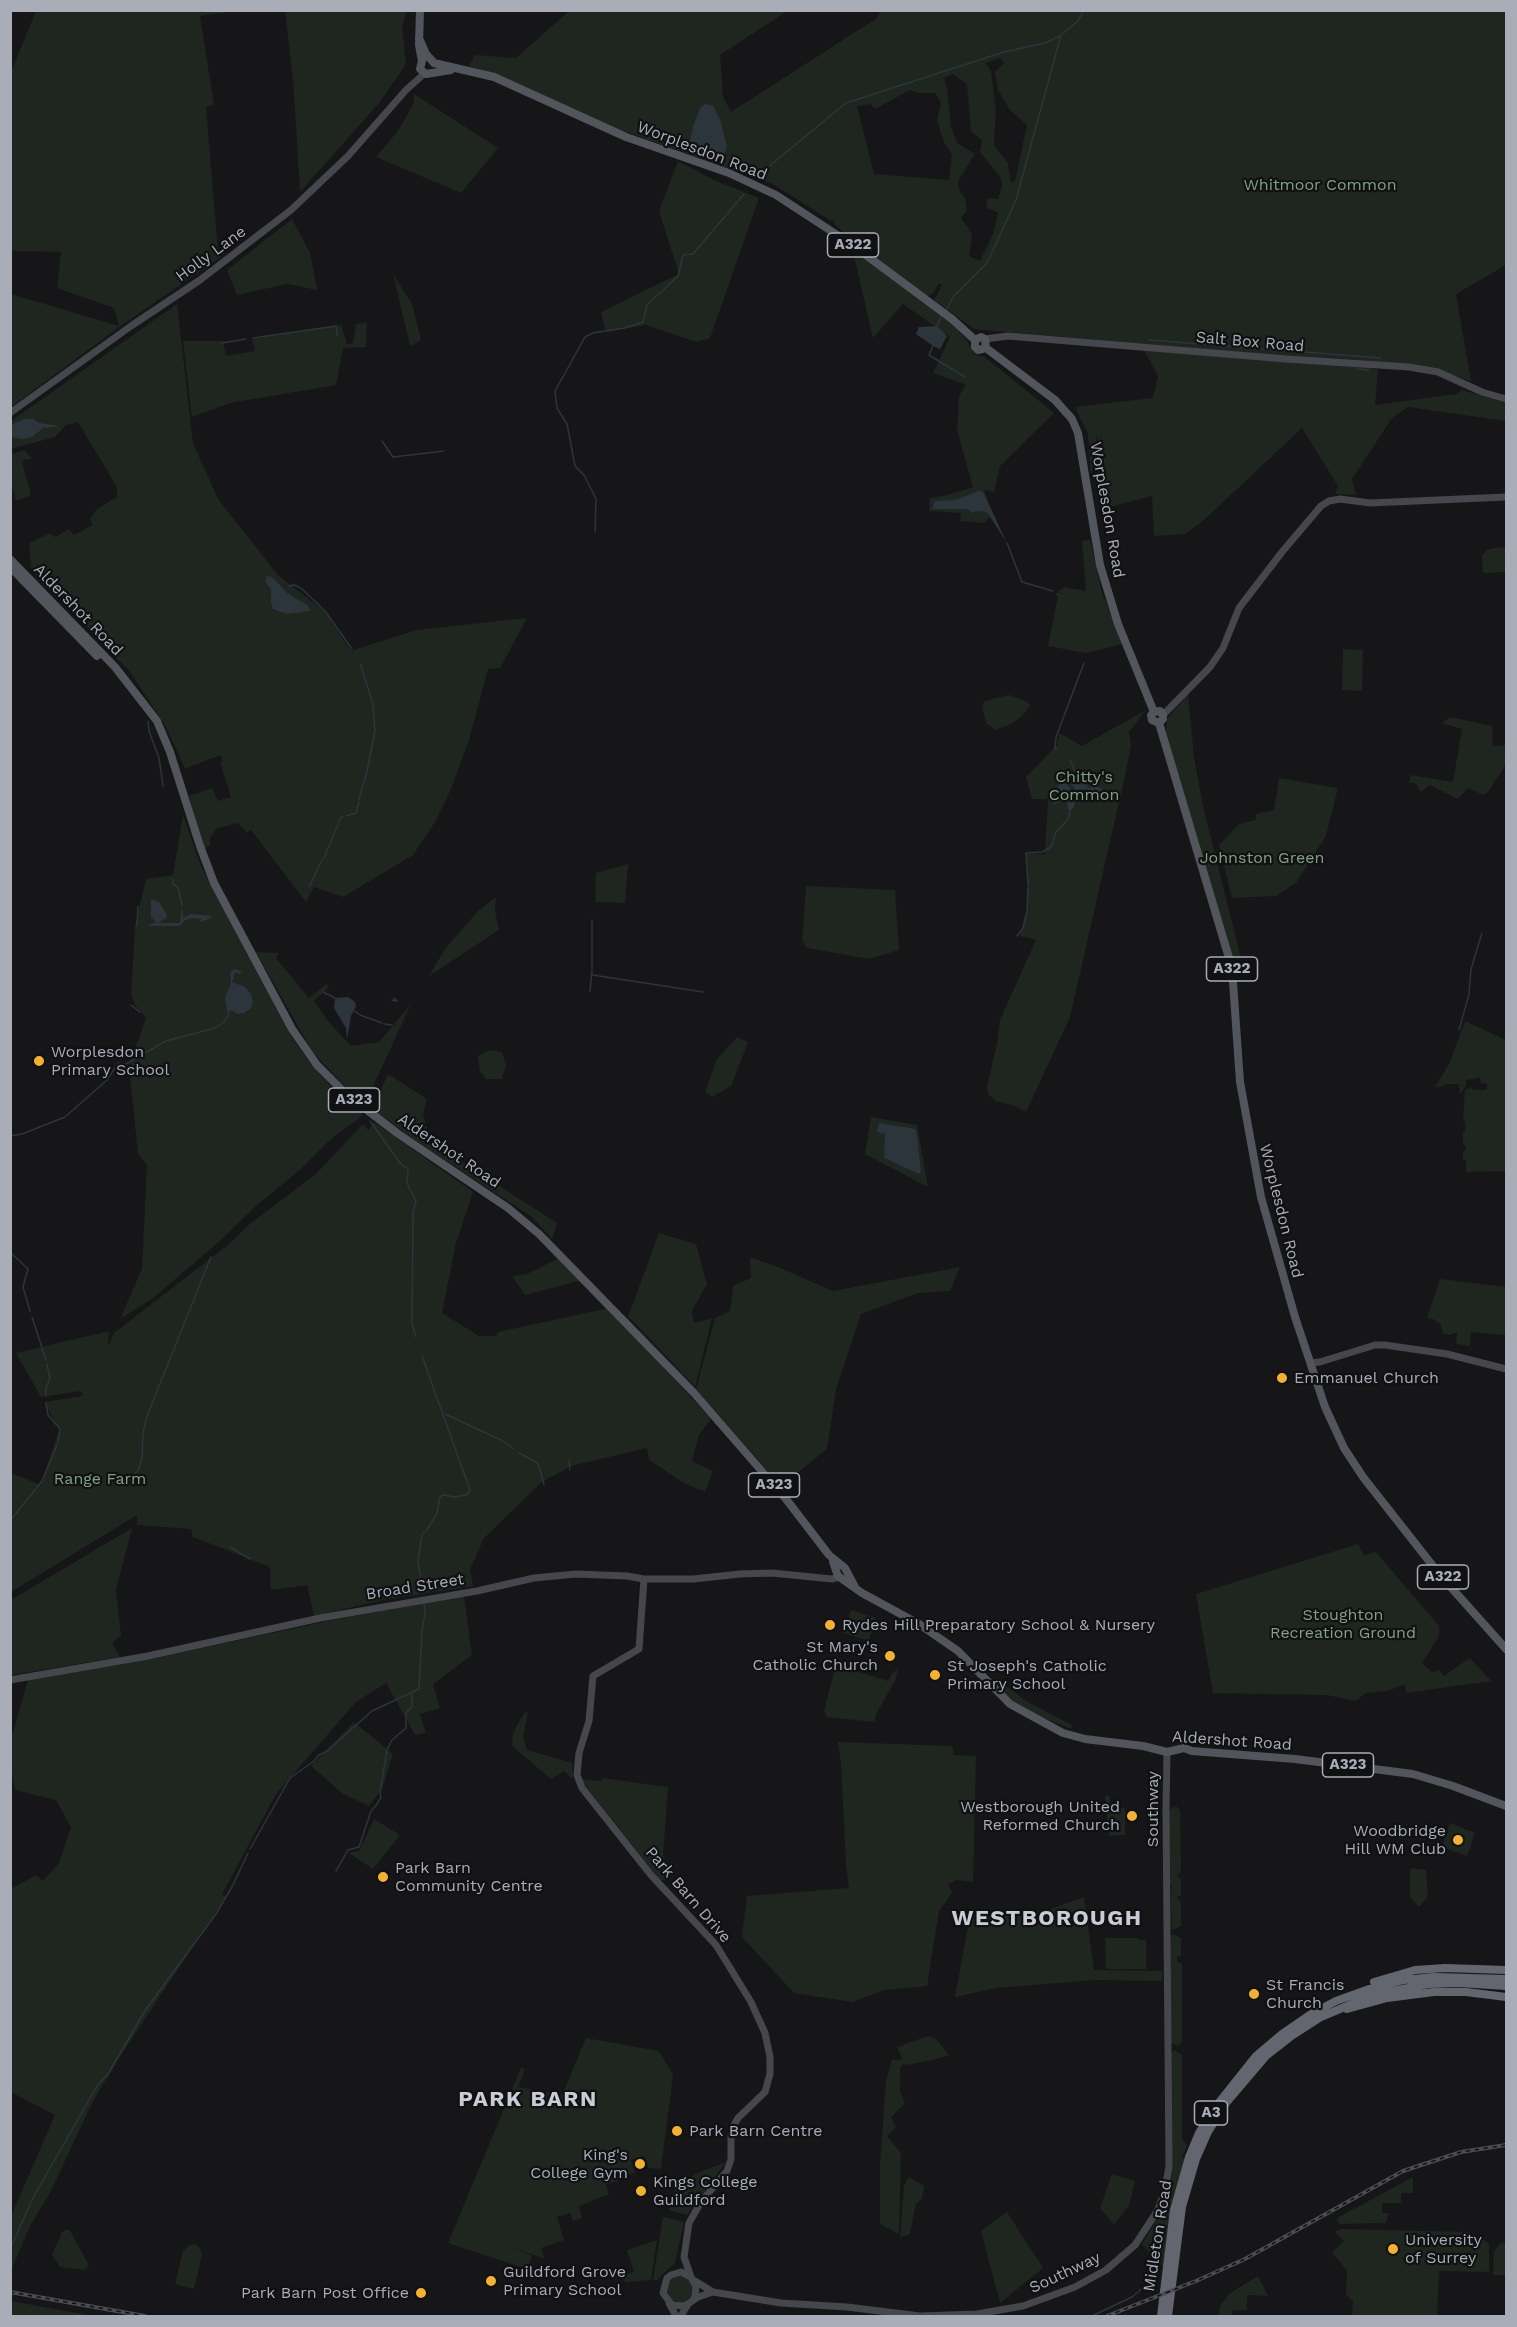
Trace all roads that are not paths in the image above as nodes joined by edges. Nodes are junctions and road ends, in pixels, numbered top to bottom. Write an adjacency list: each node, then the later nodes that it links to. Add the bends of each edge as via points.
1 (420, 10): 2 (main road, via 418,38)
2 (427, 66): 3 (main road, Worplesdon Road / A322, via 494,77 626,137 760,186 829,228 975,340 981,338); 5 (street, Holly Lane, via 348,156 291,210 200,280)
3 (986, 344): 4 (street, Salt Box Road, via 1008,336 1409,367 1438,372); 12 (main road, Worplesdon Road, via 1056,400 1072,419 1078,433 1100,565 1118,624)
4 (1506, 399)
5 (10, 413)
6 (1506, 497): 13 (street, via 1329,501 1282,552 1239,608 1223,648 1210,667)
7 (10, 560): 9 (main road, Aldershot Road / A323)
8 (10, 567): 10 (main road, Aldershot Road / A323)
9 (81, 632): 10 (main road); 11 (main road, Aldershot Road / A323)
10 (85, 645): 11 (main road, Aldershot Road / A323)
11 (125, 681): 17 (main road, Aldershot Road / A323, via 162,731 214,883 291,1029 313,1060 356,1102 539,1234 694,1393 781,1492)
12 (1154, 712): 13 (main road); 14 (main road, via 1152,720)
13 (1163, 715): 14 (main road)
14 (1159, 723): 15 (main road, Worplesdon Road / A322, via 1232,965 1240,1082 1254,1164 1270,1232)
15 (1310, 1363): 16 (street, via 1385,1345 1447,1354); 19 (main road, Worplesdon Road / A322, via 1332,1425 1363,1477 1428,1560)
16 (1506, 1370)
17 (840, 1573): 18 (street, Broad Street, via 828,1579 772,1573); 21 (main road, Aldershot Road / A323, via 855,1587 952,1647 1003,1699 1033,1718 1072,1736)
18 (644, 1579): 20 (street, Broad Street, via 566,1575 534,1578); 29 (street, Park Barn Drive, via 639,1649 593,1676 589,1721 577,1761 577,1775 582,1788 651,1875 711,1938 751,2002 770,2051 766,2089 734,2125 730,2162 688,2223)
19 (1506, 1649)
20 (10, 1680)
21 (1167, 1752): 22 (main road, Aldershot Road / A323, via 1184,1748 1413,1774); 33 (street, Southway, via 1169,2161 1162,2200 1135,2246 1085,2282 1023,2306 986,2313 912,2315 781,2303)
22 (1506, 1806)
23 (1506, 1970): 27 (highway, via 1410,1971 1378,1980)
24 (1506, 1979): 27 (highway, Midleton Road / A3, via 1404,1980)
25 (1506, 1986): 28 (highway, Midleton Road / A3, via 1428,1984 1382,1992 1338,2007)
26 (1506, 1997): 28 (highway, via 1450,1992 1387,1998 1341,2011)
27 (1336, 2001): 30 (highway, Midleton Road / A3, via 1298,2022 1267,2046 1209,2116 1193,2147 1174,2210)
28 (1290, 2037): 30 (highway, Midleton Road / A3, via 1244,2079 1208,2132 1185,2195)
29 (684, 2257): 31 (street); 32 (street)
30 (1170, 2274): 36 (highway, Midleton Road / A3)
31 (671, 2275): 32 (street, via 681,2272); 34 (street, via 663,2288)
32 (693, 2279): 33 (street, Southway); 35 (street, via 697,2292)
33 (714, 2292): 35 (street)
34 (668, 2302): 35 (street, via 677,2306); 37 (street)
35 (690, 2303): 38 (street)
36 (1166, 2304): 39 (highway, Midleton Road / A3); 40 (highway, Midleton Road / A3)
37 (676, 2316)
38 (681, 2316)
39 (1161, 2316)
40 (1168, 2316)

